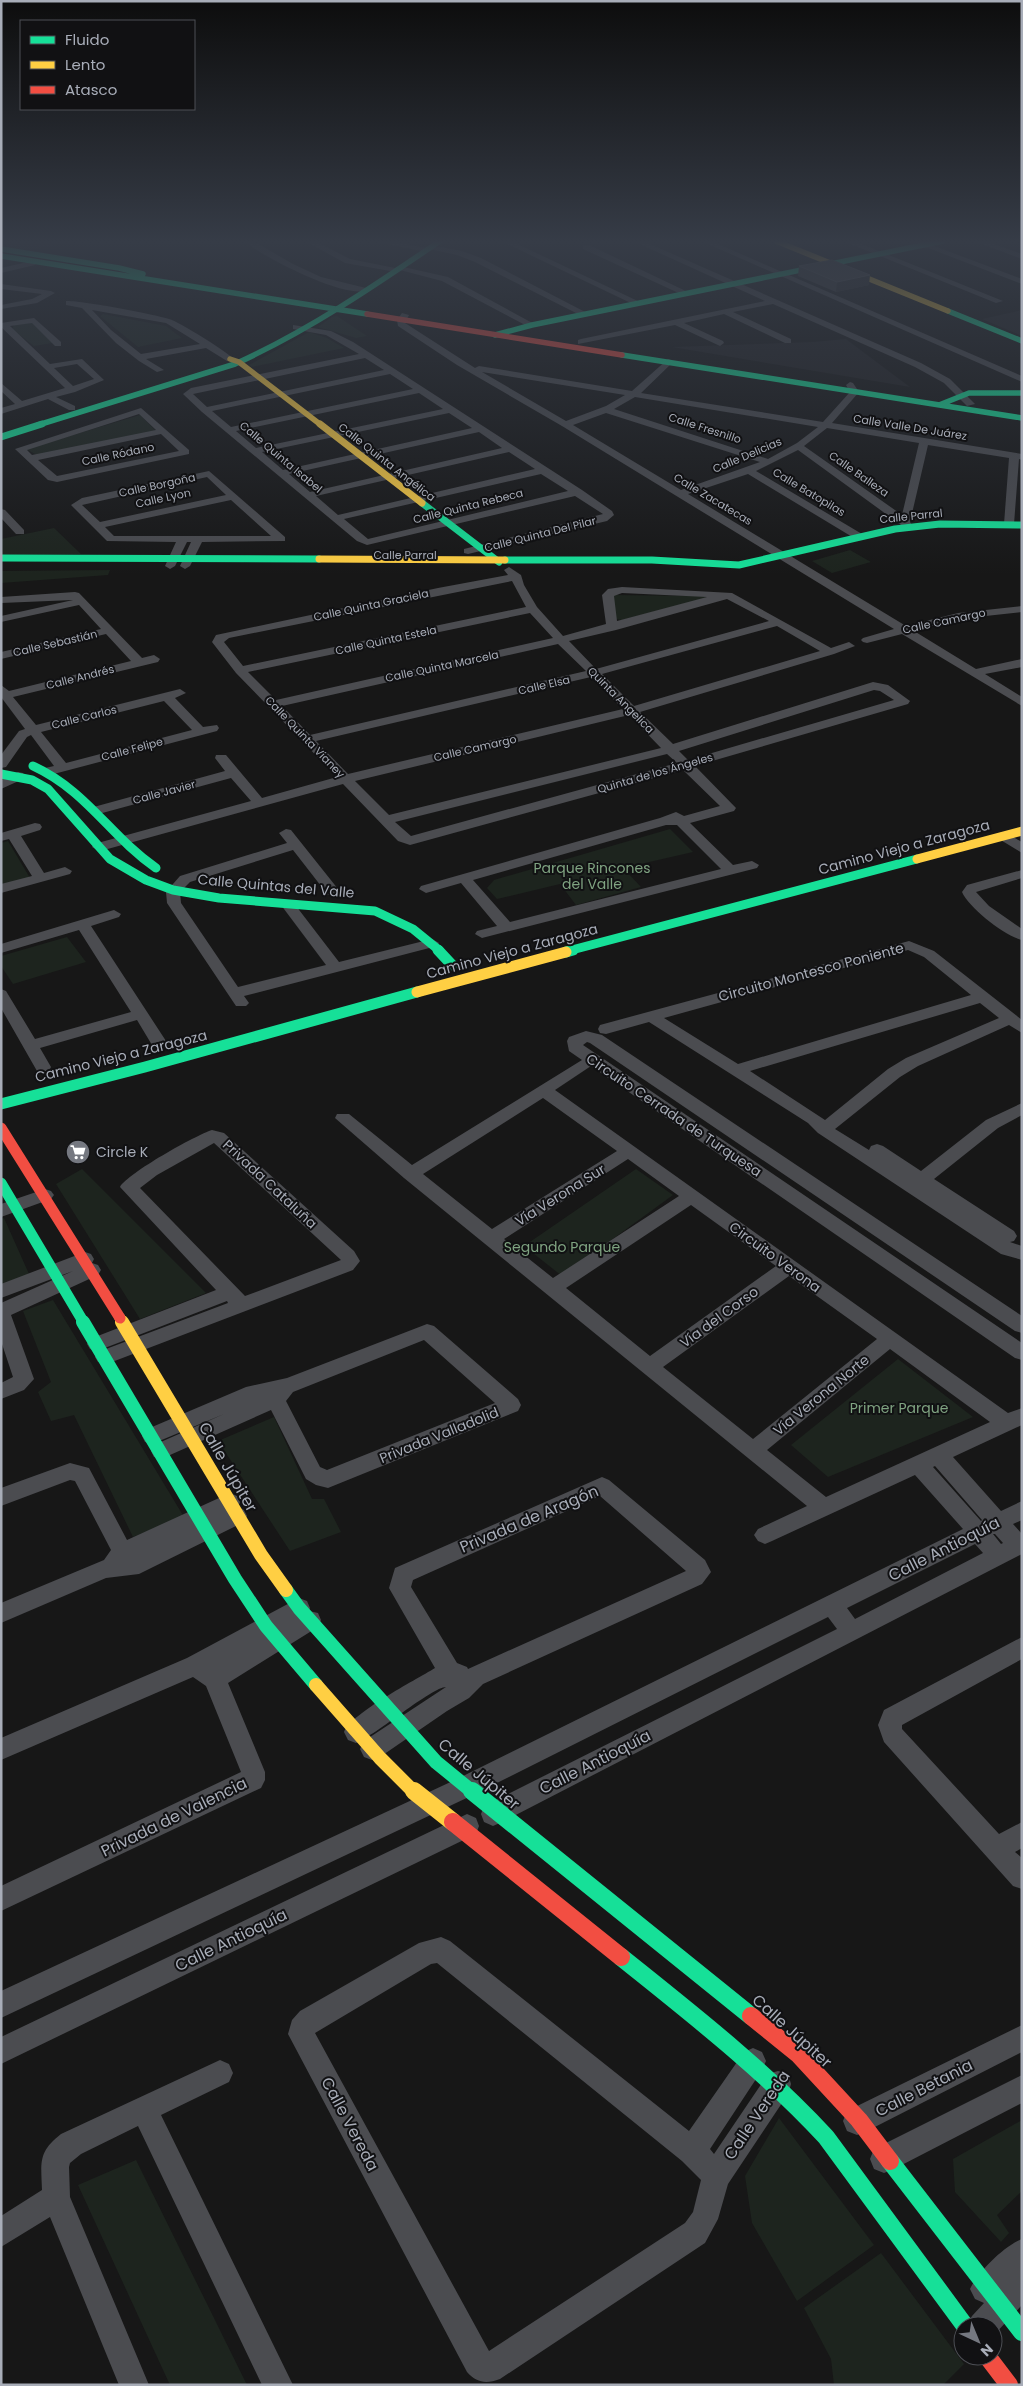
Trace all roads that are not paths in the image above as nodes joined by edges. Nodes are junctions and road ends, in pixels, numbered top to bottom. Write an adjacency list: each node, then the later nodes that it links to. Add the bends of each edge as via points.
1 (33, 352): 17 (street)
2 (134, 352): 14 (street)
3 (169, 352): 14 (street)
4 (217, 352): 15 (street, Calle Quinta Angélica)
5 (247, 352): 15 (street)
6 (250, 352): 15 (street)
7 (363, 352): 13 (street)
8 (445, 352): 18 (street, Calle Zacatecas)
9 (607, 352): 16 (street)
10 (642, 352): 24 (street)
11 (889, 352): 33 (street, via 939,376)
12 (961, 352): 22 (street)
13 (368, 355): 20 (street); 21 (street, Calle Quinta Isabel)
14 (140, 357): 19 (street)
15 (230, 362): 21 (street, Calle Quinta Angélica); 40 (street)
16 (668, 362): 24 (street); 28 (street)
17 (47, 366): 25 (street); 25 (street, via 79,361 100,381)
18 (469, 368): 28 (street, Calle Valle De Juárez); 43 (street, Calle Zacatecas)
19 (160, 370)
20 (392, 371): 26 (street); 29 (street)
21 (252, 378): 29 (street, Calle Quinta Angélica); 35 (street, Calle Quinta Isabel, via 189,392 188,395)
22 (1022, 379)
23 (1, 386): 34 (street)
24 (852, 388): 33 (street, via 942,402); 44 (street, Calle Delicias)
25 (72, 390): 30 (street)
26 (421, 390): 36 (street); 41 (street)
27 (1022, 393): 33 (street)
28 (636, 394): 37 (street); 44 (street, Calle Valle De Juárez)
29 (274, 396): 35 (street); 41 (street, Calle Quinta Angélica)
30 (50, 397): 32 (street); 40 (street)
31 (1022, 398): 33 (street)
32 (38, 400): 34 (street); 40 (street)
33 (962, 401): 39 (street); 42 (street)
34 (21, 405): 38 (street)
35 (205, 410): 48 (street, Calle Quinta Isabel)
36 (451, 410): 46 (street); 50 (street)
37 (606, 410): 43 (street); 59 (street, Calle Fresnillo)
38 (1, 411)
39 (1022, 411)
40 (60, 414): 45 (street); 47 (street); 51 (street)
41 (299, 415): 48 (street); 50 (street, Calle Quinta Angélica)
42 (1022, 418)
43 (566, 424): 65 (street, Calle Zacatecas)
44 (824, 424): 52 (street, Calle Valle De Juárez); 53 (street, Calle Delicias)
45 (82, 428): 49 (street, Calle Ródano, via 141,411); 58 (street, Calle Ródano, via 20,449)
46 (481, 429): 54 (street); 57 (street)
47 (1, 430)
48 (229, 430): 55 (street, Calle Quinta Isabel)
49 (164, 431): 58 (street, Calle Ródano); 58 (street, Calle Ródano, via 186,452 57,479)
50 (326, 436): 55 (street); 57 (street, Calle Quinta Angélica)
51 (1, 437)
52 (924, 441): 56 (street, Calle Valle De Juárez); 72 (street)
53 (798, 446): 59 (street, Calle Delicias); 72 (street, Calle Balleza)
54 (511, 449): 60 (street); 63 (street)
55 (254, 451): 62 (street, Calle Quinta Isabel)
56 (1018, 456): 73 (street)
57 (353, 457): 62 (street); 63 (street, Calle Quinta Angélica)
58 (32, 458)
59 (768, 462): 61 (street, Calle Delicias)
60 (544, 470): 64 (street); 68 (street)
61 (747, 470): 65 (street, Calle Delicias); 78 (street, Calle Batopilas)
62 (281, 472): 66 (street, Calle Quinta Isabel)
63 (381, 478): 66 (street); 68 (street, Calle Quinta Angélica)
64 (578, 492): 74 (street, Calle Quinta Rebeca); 82 (street, Calle Quinta Del Pilar, via 609,515)
65 (679, 494): 83 (street, Calle Zacatecas)
66 (308, 495): 70 (street, Calle Quinta Isabel)
67 (234, 496): 76 (street, Calle Lyon); 76 (street, Calle Borgoña, via 209,474 76,503); 80 (street, Calle Borgoña, via 282,539)
68 (411, 501): 70 (street); 74 (street, Calle Quinta Angélica)
69 (1, 512): 71 (street)
70 (336, 518): 81 (street, Calle Quinta Isabel)
71 (6, 523): 77 (street)
72 (907, 524): 73 (street, Calle Parral); 78 (street, Calle Parral)
73 (1009, 524): 75 (street, Calle Parral)
74 (442, 525): 81 (street, Calle Quinta Rebeca, via 372,542); 82 (street, Calle Quinta Angélica)
75 (1022, 525)
76 (96, 526): 79 (street, Calle Borgoña, via 112,540)
77 (20, 532)
78 (858, 536): 83 (street, Calle Parral)
79 (183, 539): 80 (street, Calle Borgoña); 85 (street)
80 (198, 539): 86 (street)
81 (363, 540)
82 (477, 553): 86 (street, Calle Parral); 87 (street, Calle Parral)
83 (784, 556): 87 (street, Calle Parral, via 732,566 652,560); 89 (street, Calle Parral, via 733,572); 99 (street, Calle Zacatecas)
84 (1, 558): 85 (street, Calle Parral)
85 (172, 562): 86 (street, Calle Parral); 88 (street, Calle Parral)
86 (186, 562): 87 (street, Calle Parral)
87 (494, 563): 89 (street); 90 (street, Quinta Angelica)
88 (1, 566)
89 (507, 567): 90 (street, Quinta Angelica)
90 (513, 581): 94 (street, Quinta Angelica); 101 (street, Calle Quinta Graciela, via 438,591)
91 (728, 596): 97 (street); 98 (street, Calle Quinta Marcela); 98 (street, via 616,590 608,595)
92 (79, 599): 93 (street, via 70,594); 96 (street); 100 (street)
93 (1, 600)
94 (533, 609): 102 (street, Quinta Angelica); 110 (street, Calle Quinta Estela)
95 (1022, 609): 99 (street, Calle Camargo, via 979,612)
96 (1, 619)
97 (779, 622): 105 (street); 112 (street, Calle Elsa)
98 (612, 628): 102 (street, Calle Quinta Marcela)
99 (904, 629): 103 (street, Calle Camargo); 111 (street, Calle Zacatecas)
100 (109, 630): 106 (street, Calle Sebastián); 108 (street)
101 (226, 635): 110 (street, Calle Quinta Vianey, via 218,642)
102 (561, 640): 112 (street, Quinta Angelica); 117 (street, Calle Quinta Marcela)
103 (867, 640)
104 (849, 646): 105 (street, Calle Camargo)
105 (830, 652): 118 (street, Calle Camargo)
106 (1, 656)
107 (154, 659): 108 (street, Calle Andrés)
108 (139, 662): 115 (street, Calle Andrés)
109 (1022, 663): 111 (street)
110 (240, 670): 117 (street, Calle Quinta Vianey)
111 (973, 673): 116 (street, Calle Zacatecas)
112 (594, 674): 118 (street, Quinta Angelica); 122 (street, Calle Elsa)
113 (180, 693): 114 (street, Calle Carlos)
114 (166, 696): 120 (street, Calle Carlos); 121 (street)
115 (5, 699): 120 (street)
116 (1022, 702)
117 (273, 704): 122 (street, Calle Quinta Vianey)
118 (632, 711): 123 (street, Quinta Angelica); 130 (street, Calle Camargo)
119 (213, 728): 121 (street, Calle Felipe)
120 (33, 730): 125 (street, Calle Carlos, via 23,734); 127 (street)
121 (200, 731): 127 (street, Calle Felipe)
122 (307, 739): 130 (street, Calle Quinta Vianey)
123 (671, 749): 126 (street, Quinta Angelica); 126 (street, Quinta de los Ángeles, via 873,686 884,688 903,699 902,702); 135 (street, Quinta de los Ángeles)
124 (221, 758): 128 (street)
125 (10, 764): 127 (street, Calle Quintas del Valle); 129 (street, Calle Quintas del Valle); 131 (street); 143 (street, Calle Quintas del Valle, via 48,789)
126 (686, 764): 134 (street, Quinta Angelica, via 726,806); 140 (street, Quinta de los Ángeles, via 412,841)
127 (56, 769): 133 (street, Calle Quintas del Valle)
128 (233, 773): 132 (street); 133 (street, Calle Javier)
129 (1, 774)
130 (345, 779): 132 (street, Calle Camargo); 135 (street, Calle Quinta Vianey)
131 (1, 785)
132 (258, 801): 141 (street, Calle Camargo)
133 (94, 811): 141 (street, Calle Quintas del Valle)
134 (674, 819): 147 (street); 151 (street)
135 (386, 820): 140 (street, Calle Quinta Vianey)
136 (35, 827): 139 (street)
137 (286, 833): 142 (street)
138 (1016, 834): 144 (street); 179 (street, Camino Viejo a Zaragoza, via 145,1067)
139 (7, 835): 149 (street)
140 (403, 838)
141 (119, 842): 143 (street, Calle Camargo); 150 (street, Calle Quintas del Valle, via 144,862)
142 (296, 845): 150 (street); 156 (street)
143 (99, 848): 155 (street, Calle Quintas del Valle, via 126,870)
144 (1022, 849)
145 (752, 865): 147 (street)
146 (65, 871): 149 (street)
147 (731, 871): 160 (street)
148 (1022, 874): 162 (street, via 972,888 969,892 970,897 984,909)
149 (40, 878): 153 (street)
150 (185, 879): 152 (street, Calle Quintas del Valle); 155 (street)
151 (465, 879): 154 (street); 160 (street)
152 (216, 883)
153 (1, 889)
154 (426, 889)
155 (173, 890): 157 (street, Calle Quintas del Valle); 166 (street, via 172,897 178,909 238,998)
156 (332, 892)
157 (288, 905): 163 (street, Calle Quintas del Valle, via 375,911 407,925); 166 (street)
158 (114, 914): 159 (street)
159 (83, 924): 164 (street); 169 (street)
160 (506, 927): 161 (street)
161 (482, 934)
162 (1022, 936)
163 (432, 943): 165 (street, Calle Quintas del Valle); 166 (street)
164 (1, 949)
165 (452, 965)
166 (336, 968)
167 (1, 994): 174 (street)
168 (982, 997): 170 (street, Circuito Montesco Poniente, via 929,954 909,944); 171 (street, Circuito Montesco Poniente); 177 (street)
169 (141, 1014): 173 (street); 174 (street)
170 (652, 1017): 172 (street, Circuito Montesco Poniente); 177 (street)
171 (1016, 1024): 182 (street, via 912,1062)
172 (606, 1029)
173 (158, 1041)
174 (32, 1045): 176 (street)
175 (583, 1065): 178 (street)
176 (43, 1067)
177 (737, 1070): 182 (street)
178 (544, 1090): 184 (street, Circuito Verona); 185 (street)
179 (4, 1101)
180 (1022, 1108): 186 (street, via 992,1124)
181 (343, 1118): 185 (street)
182 (824, 1123): 186 (street)
183 (1, 1128): 187 (street, Calle Júpiter)
184 (629, 1151): 188 (street, Circuito Verona); 190 (street, Vía Verona Sur)
185 (410, 1174): 190 (street)
186 (918, 1183): 191 (street)
187 (42, 1190): 189 (street); 192 (street, Calle Júpiter)
188 (692, 1196): 193 (street, Circuito Verona); 195 (street)
189 (6, 1199): 194 (street, Calle Júpiter)
190 (491, 1238): 195 (street)
191 (1018, 1246)
192 (88, 1264): 194 (street); 202 (street, Calle Júpiter)
193 (789, 1266): 203 (street, Circuito Verona); 206 (street, Vía del Corso)
194 (58, 1277): 196 (street); 199 (street); 204 (street, Calle Júpiter)
195 (552, 1288): 206 (street)
196 (1, 1292)
197 (980, 1298): 200 (street); 200 (street, Circuito Cerrada de Turquesa, via 596,1039 586,1036 575,1042 579,1050); 201 (street, Circuito Cerrada de Turquesa)
198 (236, 1299): 198 (street, Privada Cataluña, via 347,1265 351,1261 215,1136 151,1171 129,1187); 202 (street, Privada Cataluña)
199 (1, 1312): 207 (street, via 24,1379 18,1385)
200 (962, 1312): 205 (street, Circuito Cerrada de Turquesa)
201 (1022, 1326)
202 (133, 1339): 204 (street, Privada Cataluña); 210 (street, Calle Júpiter)
203 (890, 1339): 209 (street, Circuito Verona); 212 (street, Vía Verona Norte)
204 (101, 1351): 211 (street, Calle Júpiter)
205 (1022, 1353)
206 (649, 1367): 212 (street)
207 (1, 1391)
208 (279, 1391): 208 (street, Privada Valladolid, via 427,1331 511,1405 322,1479 313,1473); 210 (street, Privada Valladolid)
209 (1014, 1420): 213 (street, Circuito Verona)
210 (187, 1430): 211 (street, Privada Valladolid); 217 (street, Calle Júpiter)
211 (156, 1443): 219 (street, Calle Júpiter)
212 (752, 1450): 216 (street)
213 (938, 1456): 214 (street, Circuito Verona); 220 (street)
214 (918, 1464): 216 (street, Circuito Verona); 220 (street)
215 (1, 1498): 224 (street, via 76,1471 82,1474)
216 (824, 1508): 221 (street, Circuito Verona)
217 (234, 1509): 219 (street); 227 (street, Calle Júpiter, via 261,1555)
218 (1022, 1510): 220 (street, Calle Antioquía)
219 (203, 1524): 224 (street); 229 (street, Calle Júpiter)
220 (988, 1526): 222 (street); 223 (street); 225 (street, Calle Antioquía)
221 (765, 1536)
222 (1020, 1544): 223 (street, Calle Antioquía)
223 (998, 1555): 228 (street, Calle Antioquía)
224 (126, 1559): 226 (street)
225 (832, 1605): 228 (street); 239 (street, Calle Antioquía)
226 (1, 1613)
227 (304, 1614): 229 (street); 235 (street, Calle Júpiter)
228 (852, 1632): 241 (street, Calle Antioquía)
229 (272, 1633): 231 (street); 233 (street); 237 (street, Calle Júpiter)
230 (1022, 1647): 244 (street, via 892,1718 890,1725 892,1734)
231 (195, 1665): 233 (street); 238 (street)
232 (448, 1672): 234 (street); 234 (street, Privada de Aragón, via 400,1588 403,1575 602,1486 697,1566 700,1572); 235 (street)
233 (215, 1679): 246 (street, Privada de Valencia, via 253,1772 253,1780)
234 (468, 1684): 236 (street, Privada de Aragón)
235 (388, 1709): 236 (street, Calle Júpiter); 237 (street)
236 (404, 1726): 237 (street, Privada de Aragón); 239 (street, Calle Júpiter, via 436,1762)
237 (364, 1740): 240 (street, Calle Júpiter)
238 (1, 1749)
239 (465, 1787): 240 (street, Calle Antioquía); 241 (street, Calle Júpiter)
240 (428, 1804): 242 (street, Calle Júpiter); 247 (street, Calle Antioquía)
241 (497, 1812): 242 (street, Calle Antioquía); 248 (street, Calle Júpiter)
242 (462, 1828): 250 (street, Calle Antioquía); 252 (street, Calle Júpiter)
243 (1022, 1834): 244 (street)
244 (997, 1849): 245 (street)
245 (1022, 1877)
246 (1, 1899)
247 (1, 2005)
248 (772, 2032): 251 (street, Calle Júpiter); 252 (street)
249 (1022, 2038): 257 (street, Calle Betania)
250 (1, 2050)
251 (798, 2054): 254 (street, Calle Vereda); 257 (street, Calle Júpiter)
252 (751, 2064): 254 (street, Calle Júpiter); 259 (street)
253 (220, 2073): 256 (street)
254 (777, 2086): 258 (street, Calle Júpiter); 262 (street, Calle Vereda)
255 (1022, 2088): 260 (street)
256 (144, 2110): 263 (street, via 71,2144 57,2155); 271 (street)
257 (859, 2120): 258 (street, Calle Betania); 260 (street, Calle Júpiter)
258 (826, 2137): 261 (street, Calle Júpiter)
259 (692, 2151): 262 (street, Calle Vereda); 262 (street, Calle Vereda, via 441,1950 428,1952 317,2015 301,2029 484,2368 489,2368 695,2234 707,2215)
260 (886, 2158): 261 (street); 267 (street, Calle Júpiter)
261 (853, 2175): 267 (street, Calle Júpiter)
262 (717, 2176)
263 (56, 2196): 264 (street); 270 (street)
264 (1, 2233)
265 (1022, 2253): 267 (street)
266 (1022, 2284): 267 (street)
267 (978, 2312): 268 (street, Calle Júpiter)
268 (1022, 2332)
269 (995, 2366): 272 (street)
270 (134, 2385)
271 (278, 2385)
272 (1009, 2385)

